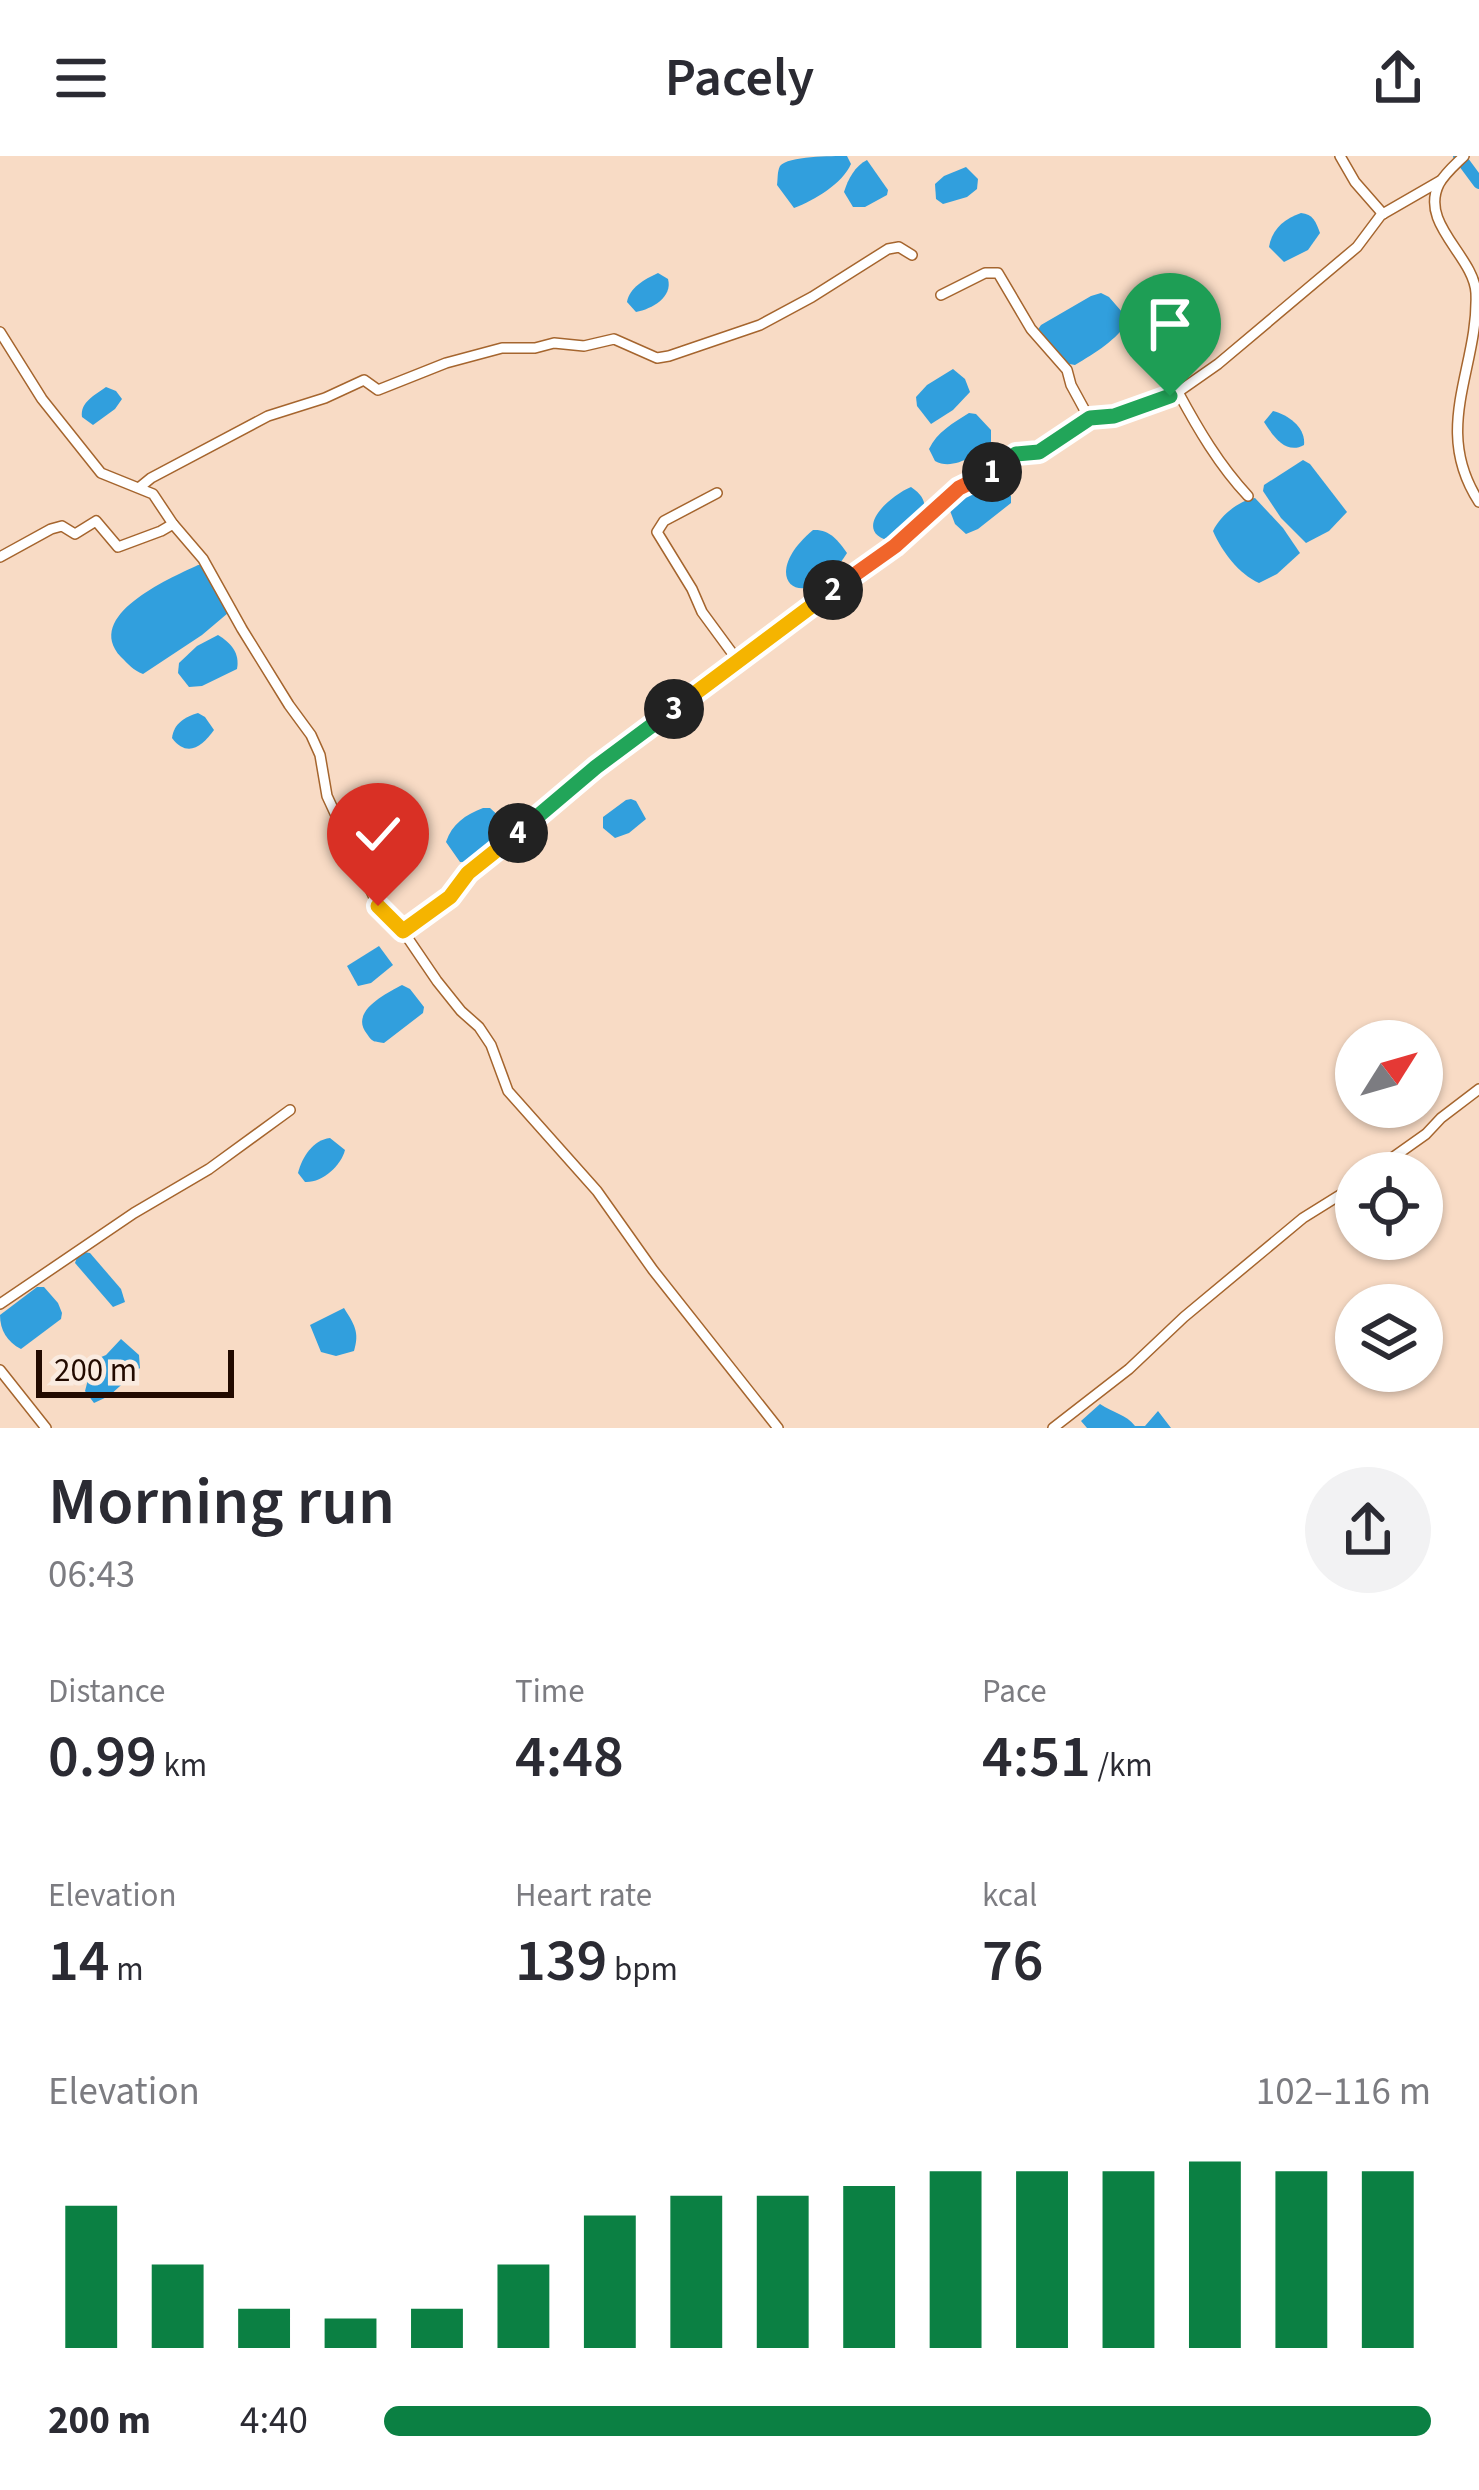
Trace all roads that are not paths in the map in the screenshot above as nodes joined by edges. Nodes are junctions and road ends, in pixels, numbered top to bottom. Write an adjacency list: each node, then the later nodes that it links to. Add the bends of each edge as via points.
1 (1340, 156): 4 (street)
2 (1464, 156): 3 (street)
3 (1440, 181): 4 (street); 13 (street, via 1435,197 1444,234 1477,294 1456,418)
4 (1383, 214): 8 (street, via 1357,247)
5 (911, 255): 10 (street, via 888,249 760,325 669,356 614,339 554,343 446,362 378,390 360,381 268,416)
6 (941, 295): 9 (street, via 998,273 1067,370)
7 (0, 332): 10 (street, via 101,473)
8 (1178, 392): 9 (street); 12 (street)
9 (1090, 418): 16 (street, via 959,488 895,546)
10 (140, 488): 14 (street)
11 (717, 493): 16 (street, via 664,520 657,532)
12 (1248, 496)
13 (1479, 502)
14 (173, 524): 15 (street, via 118,547 96,521 75,534 62,526); 17 (street, via 311,735 327,796 370,890)
15 (0, 557)
16 (738, 661): 17 (street, via 596,767)
17 (403, 931): 25 (street, via 491,1045 508,1091 597,1191)
18 (1479, 1089): 20 (street)
19 (290, 1110): 22 (street)
20 (1401, 1152)
21 (1335, 1197): 26 (street)
22 (0, 1304)
23 (0, 1370): 24 (street)
24 (46, 1428)
25 (778, 1428)
26 (1053, 1428)

